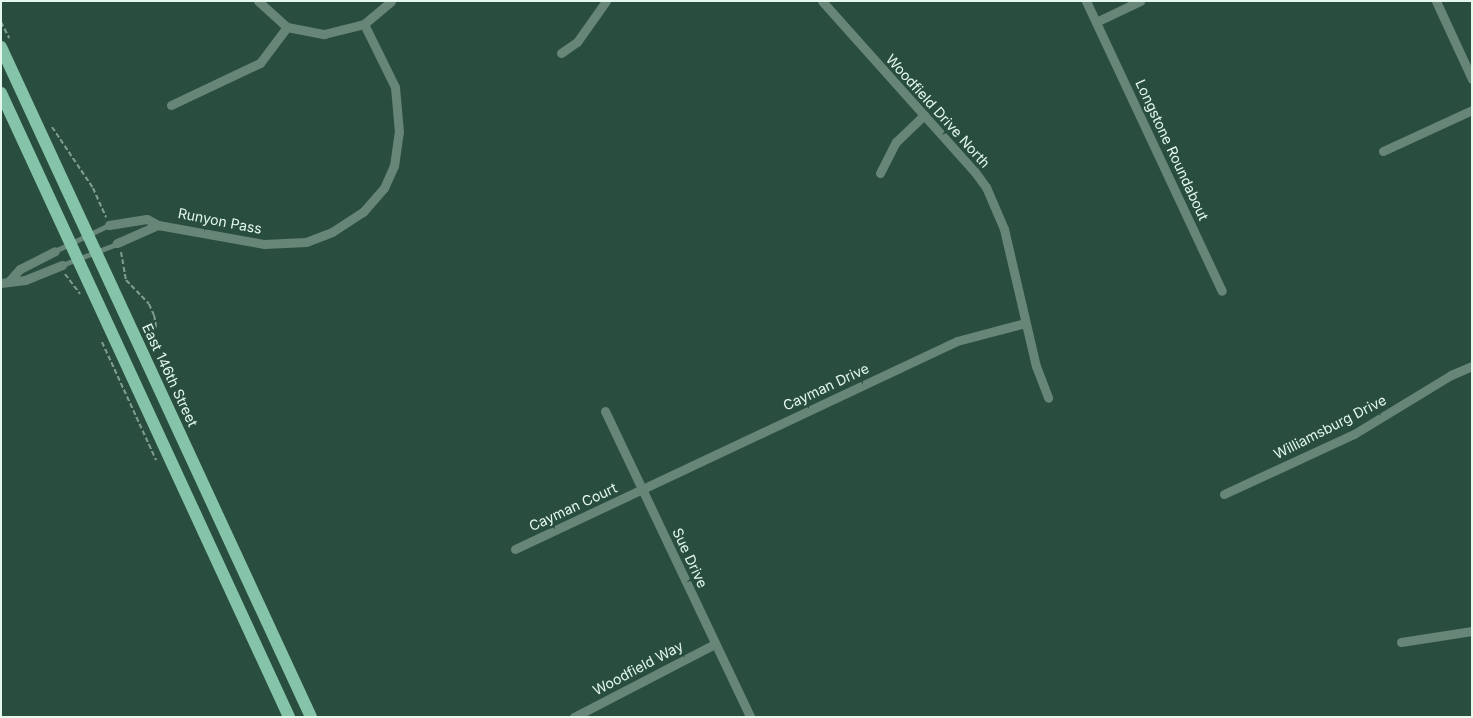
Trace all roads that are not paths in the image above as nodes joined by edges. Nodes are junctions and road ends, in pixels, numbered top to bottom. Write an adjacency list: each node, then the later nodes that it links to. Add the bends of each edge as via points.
1 (258, 1): 10 (street)
2 (391, 1): 9 (street)
3 (606, 1): 12 (street, via 577,42)
4 (822, 1): 17 (street, Woodfield Drive North)
5 (1086, 1): 8 (street, Longstone Roundabout)
6 (1140, 1): 8 (street)
7 (1436, 1): 13 (street)
8 (1096, 22): 30 (street, Longstone Roundabout)
9 (364, 24): 10 (street, via 324,34); 21 (street, Runyon Pass, via 395,87 399,132 394,166 384,188 363,212 332,232 306,242 264,244)
10 (287, 27): 15 (street, via 260,63)
11 (7, 47): 22 (main road, East 146th Street)
12 (561, 53)
13 (1472, 79)
14 (1, 93): 23 (main road)
15 (171, 105)
16 (1472, 110): 18 (street)
17 (924, 115): 19 (street, via 896,142); 31 (street, Woodfield Drive North, via 976,172 992,198 1004,229)
18 (1383, 151)
19 (880, 173)
20 (108, 222): 21 (street, Runyon Pass, via 147,219); 22 (lane)
21 (158, 225): 24 (street, Runyon Pass)
22 (88, 235): 23 (lane); 26 (main road, East 146th Street)
23 (71, 244): 25 (lane); 27 (main road)
24 (117, 244): 26 (lane)
25 (55, 251): 29 (street, via 20,269)
26 (96, 252): 27 (lane); 42 (main road, East 146th Street)
27 (78, 259): 28 (lane); 41 (main road)
28 (62, 265): 29 (street, via 25,280)
29 (6, 281)
30 (1222, 291)
31 (1025, 323): 33 (street, Woodfield Drive North); 35 (street, Cayman Drive, via 957,341)
32 (1472, 366): 36 (street, Williamsburg Drive, via 1451,374 1354,434)
33 (1048, 398)
34 (605, 410): 35 (street, Sue Drive)
35 (643, 489): 37 (street, Cayman Court); 40 (street, Sue Drive)
36 (1224, 494)
37 (515, 550)
38 (1472, 630): 39 (street)
39 (1401, 642)
40 (715, 644): 43 (street, Woodfield Way); 44 (street, Sue Drive)
41 (289, 717)
42 (311, 717)
43 (574, 717)
44 (750, 717)

